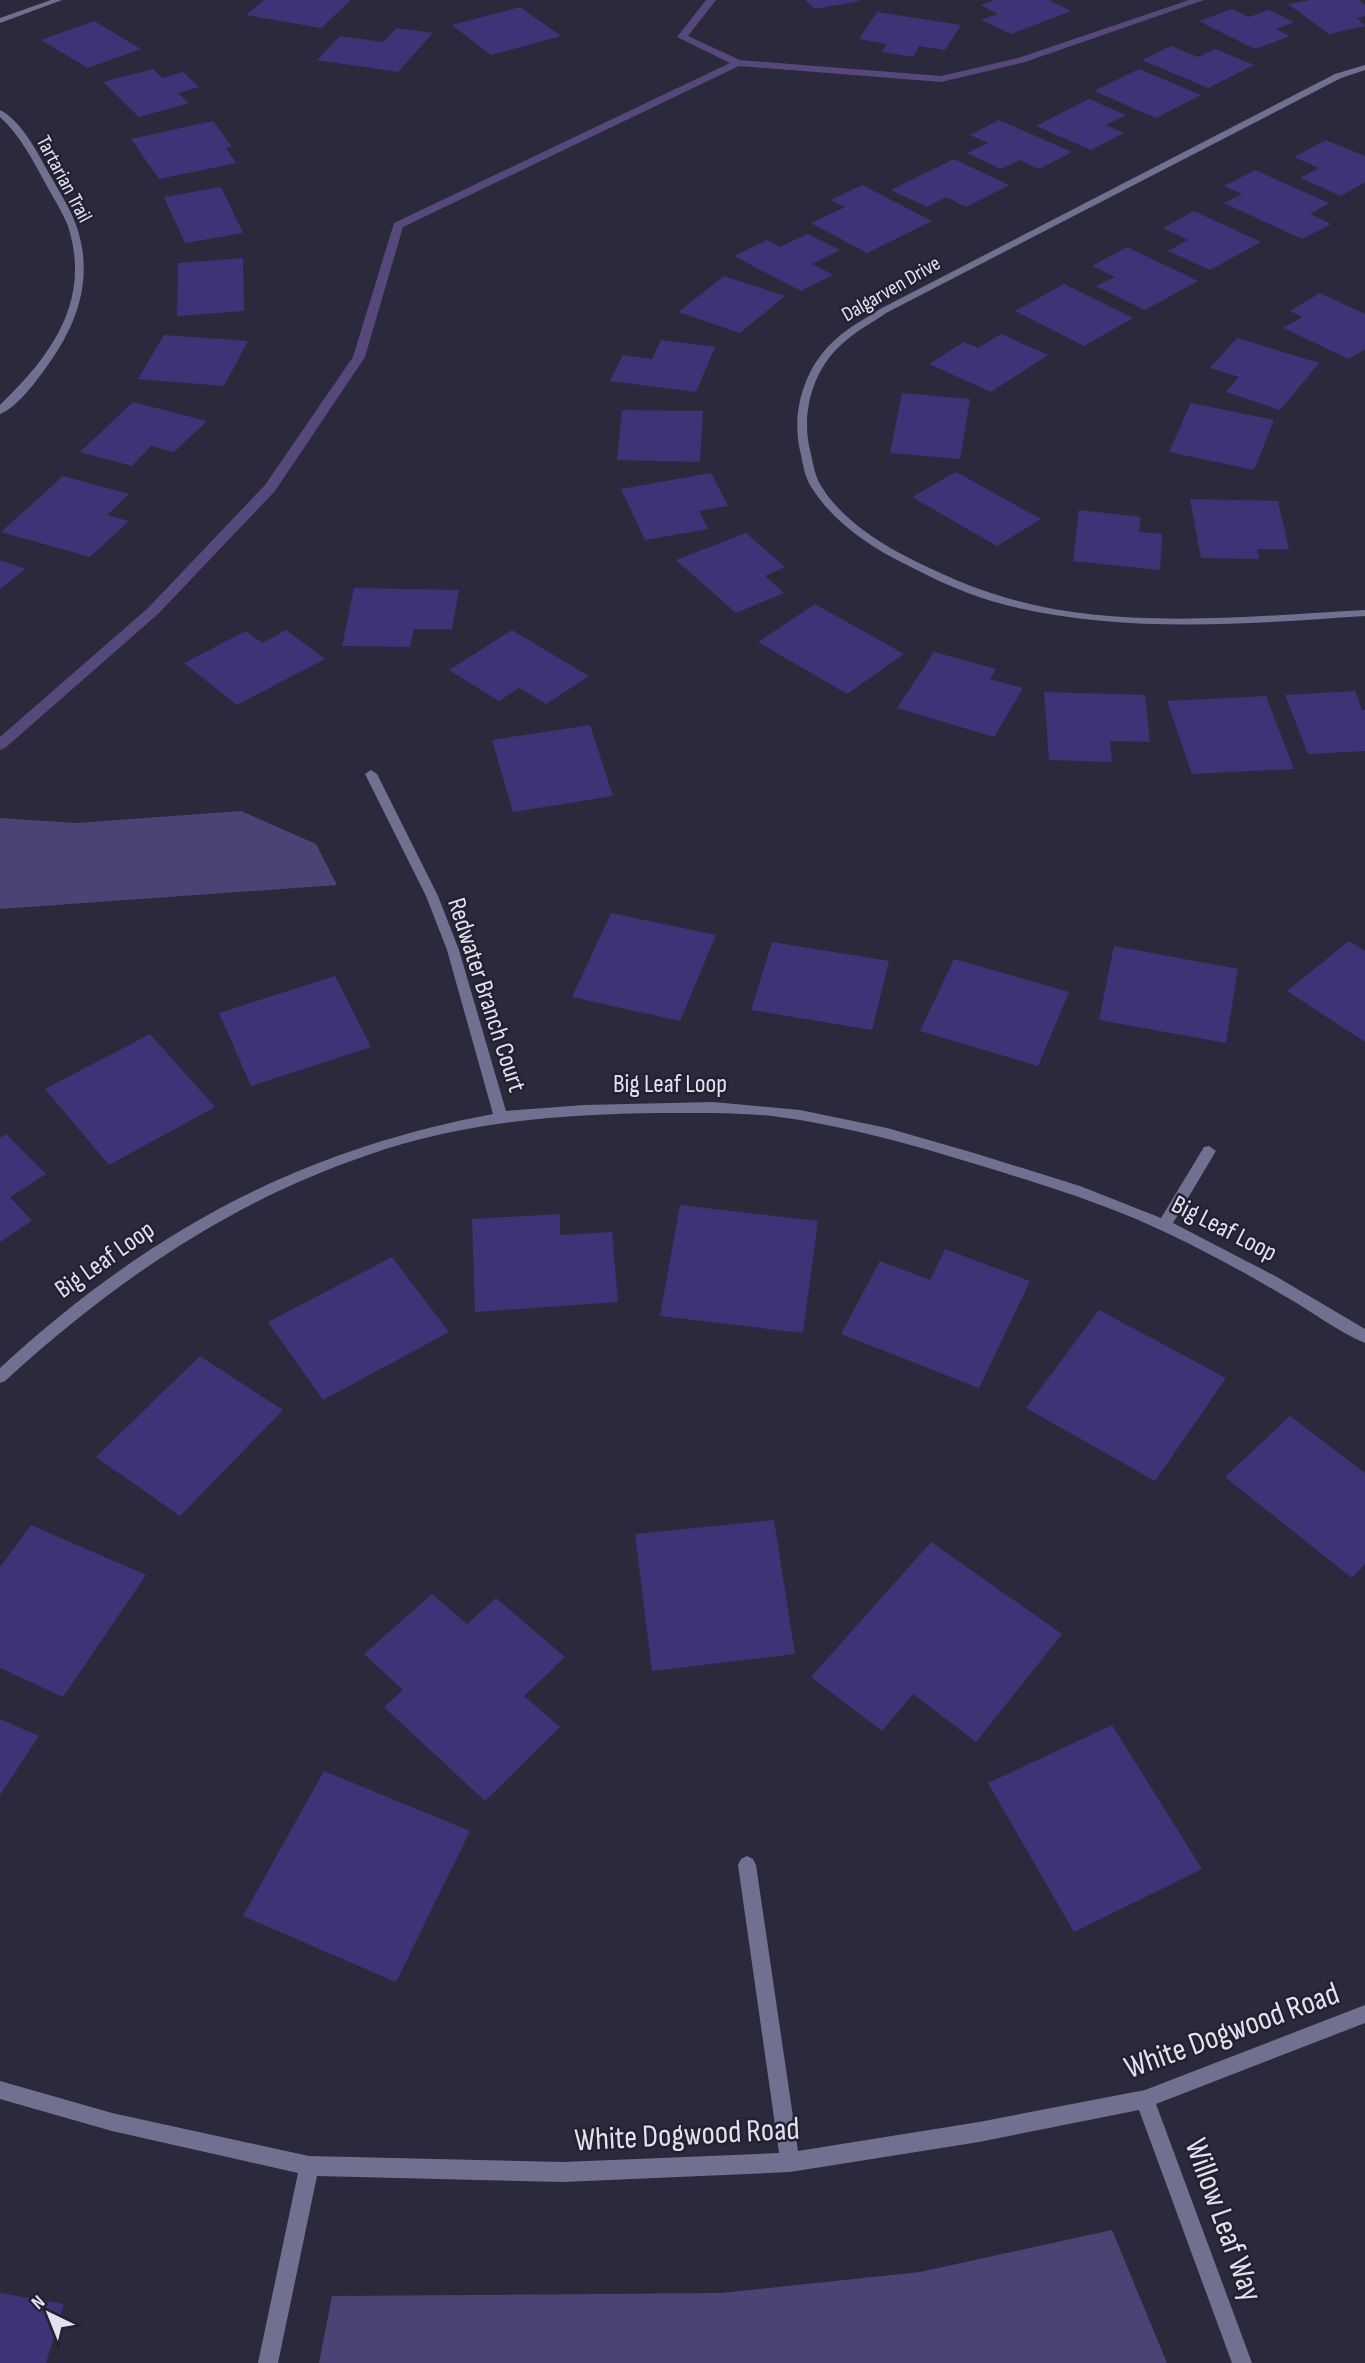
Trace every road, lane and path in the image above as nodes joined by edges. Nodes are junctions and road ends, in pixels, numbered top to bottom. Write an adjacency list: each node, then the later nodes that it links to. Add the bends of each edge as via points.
1 (58, 0): 2 (street)
2 (0, 21)
3 (1365, 67): 6 (street, Dalgarven Drive, via 1338,76 883,311 833,346 817,367 806,392 800,437 815,484 849,522 924,573 978,594 1053,612 1156,623)
4 (0, 113): 5 (street, Tartarian Trail, via 20,133 72,224 80,269 75,307 53,354)
5 (0, 411)
6 (1365, 613)
7 (371, 774): 8 (street, Redwater Branch Court, via 432,896 453,950)
8 (501, 1118): 10 (street, Big Leaf Loop, via 597,1108 739,1108 820,1119 1033,1176); 12 (street, Big Leaf Loop, via 430,1132 351,1156 235,1206 84,1303)
9 (1209, 1150): 10 (street)
10 (1164, 1225): 11 (street, Big Leaf Loop, via 1251,1268)
11 (1365, 1337)
12 (0, 1377)
13 (747, 1865): 17 (street)
14 (1365, 2014): 16 (street, White Dogwood Road)
15 (0, 2090): 18 (street, White Dogwood Road, via 112,2122)
16 (1145, 2099): 17 (street, White Dogwood Road); 20 (street, Willow Leaf Way)
17 (790, 2162): 18 (street, White Dogwood Road, via 564,2172)
18 (309, 2166): 19 (street)
19 (268, 2363)
20 (1242, 2363)

